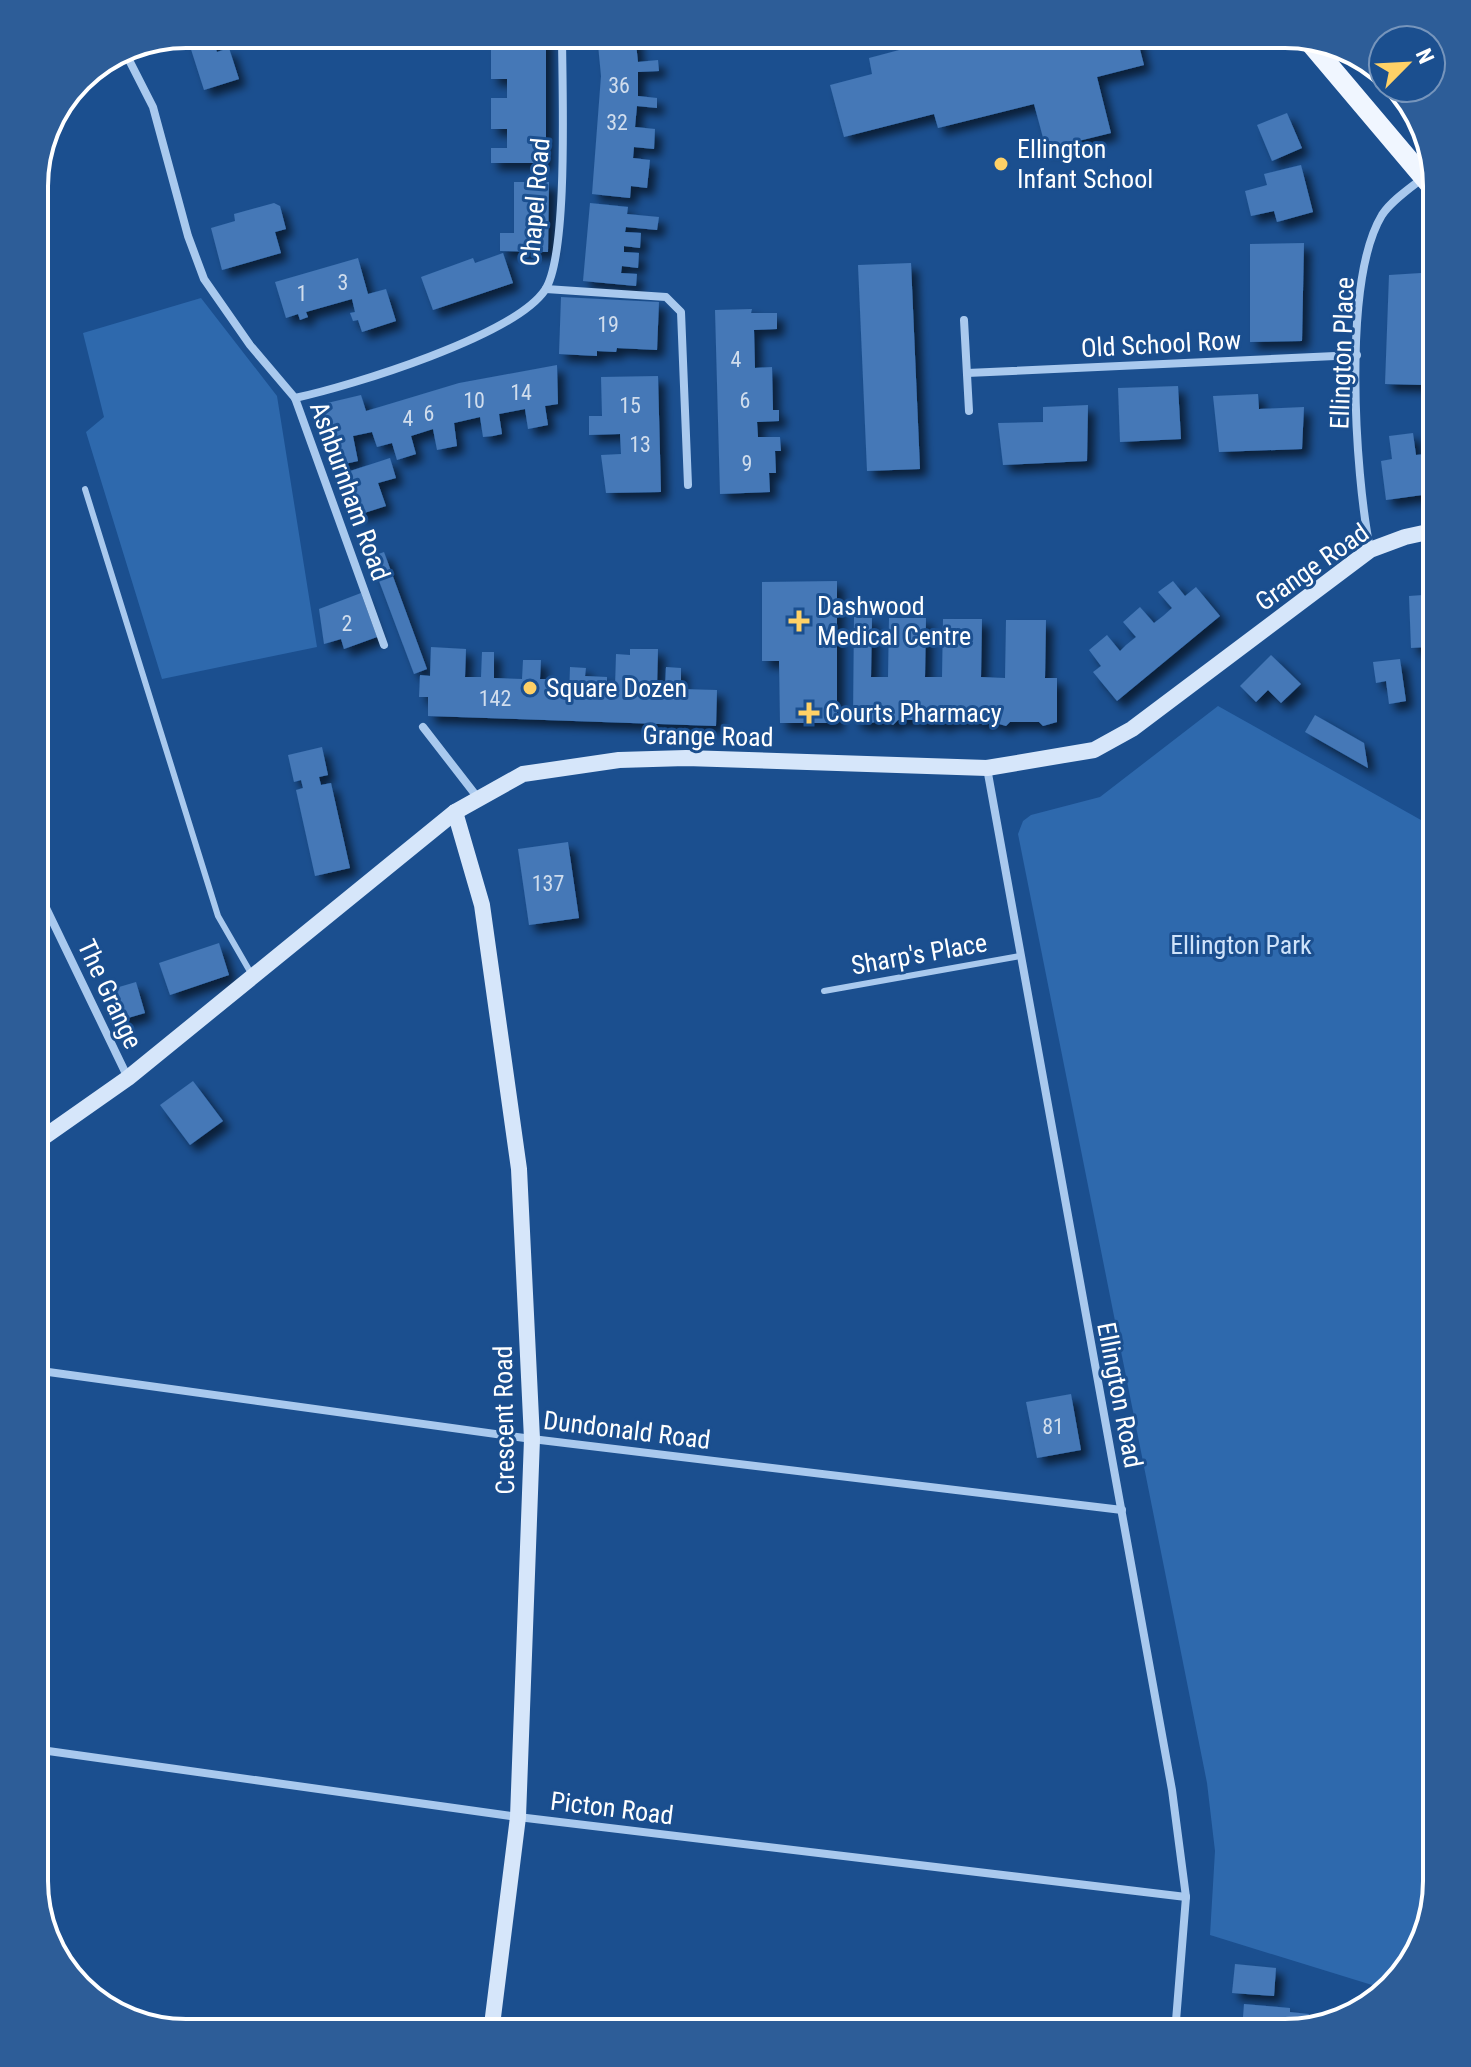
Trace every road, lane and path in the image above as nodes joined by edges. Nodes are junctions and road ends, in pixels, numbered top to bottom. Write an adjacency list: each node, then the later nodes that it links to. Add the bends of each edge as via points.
1 (562, 48): 6 (street, Chapel Road, via 558,239)
2 (1318, 52): 4 (main road)
3 (129, 60): 10 (street, Ashburnham Road, via 153,107 204,279)
4 (1422, 176)
5 (1423, 189): 8 (street, Ellington Place, via 1383,213 1377,227 1363,269)
6 (546, 289): 10 (street, Chapel Road, via 521,312 481,334 337,389); 12 (street, via 666,297 681,312)
7 (964, 320): 9 (street)
8 (1357, 355): 9 (street, Old School Row); 15 (street, Ellington Place, via 1360,501)
9 (967, 373): 11 (street)
10 (295, 398): 16 (street, Ashburnham Road)
11 (969, 411)
12 (688, 485)
13 (85, 489): 23 (lane, via 218,916)
14 (1423, 533): 15 (street, Grange Road)
15 (1370, 550): 18 (street, Grange Road, via 1132,729 1094,750)
16 (384, 645)
17 (423, 727): 19 (street)
18 (987, 768): 19 (street, Grange Road, via 619,760 523,774); 22 (street, Ellington Road)
19 (479, 799): 20 (street, Grange Road)
20 (455, 812): 23 (street, Grange Road); 28 (street, Crescent Road, via 482,905 519,1169)
21 (48, 912): 25 (street, The Grange)
22 (1020, 956): 24 (lane, Sharp's Place); 29 (street, Ellington Road)
23 (252, 975): 25 (street, Grange Road)
24 (824, 991)
25 (128, 1078): 26 (street, Grange Road)
26 (48, 1134)
27 (48, 1372): 28 (street, Dundonald Road)
28 (532, 1439): 29 (street, Dundonald Road); 31 (street, Crescent Road)
29 (1122, 1510): 32 (street, Ellington Road)
30 (48, 1751): 31 (street, Picton Road)
31 (518, 1817): 32 (street, Picton Road); 33 (street, Crescent Road)
32 (1186, 1897): 34 (street, Ellington Road)
33 (493, 2019)
34 (1176, 2019)

